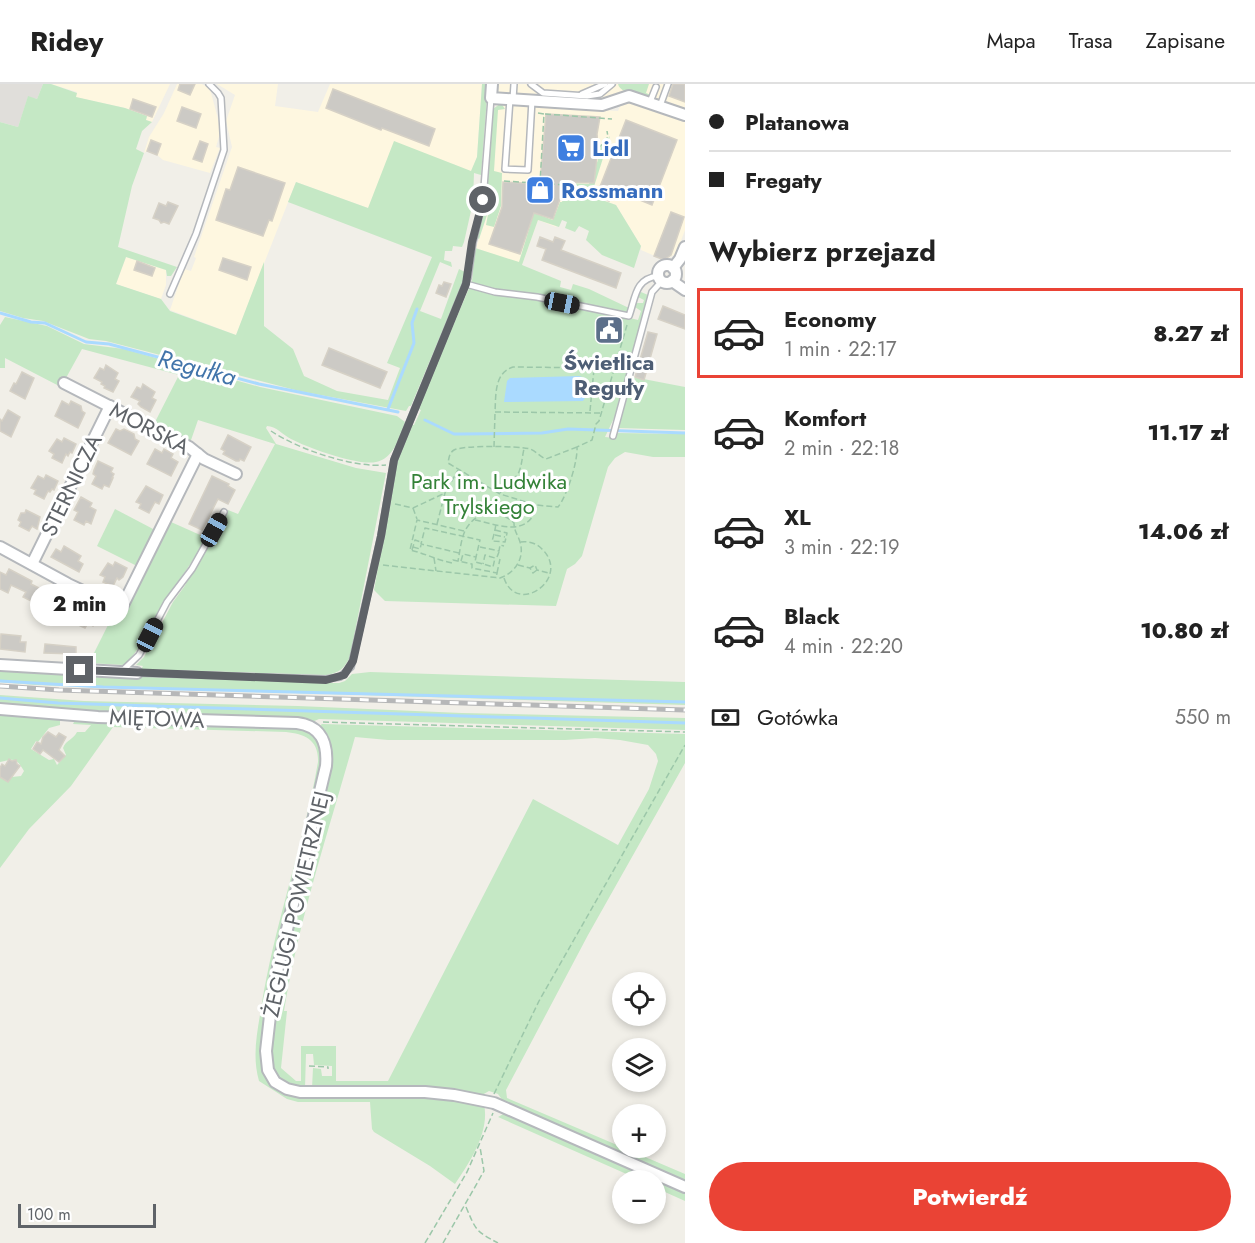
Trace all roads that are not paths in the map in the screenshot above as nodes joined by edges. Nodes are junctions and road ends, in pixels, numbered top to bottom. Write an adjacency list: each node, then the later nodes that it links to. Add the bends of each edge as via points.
1 (209, 84): 22 (lane, via 221,98 224,150 196,234)
2 (492, 84): 11 (street)
3 (514, 84): 13 (lane)
4 (531, 84): 10 (lane, via 541,93)
5 (605, 84): 8 (lane)
6 (613, 84): 10 (lane, via 600,94); 12 (lane)
7 (668, 84): 15 (lane)
8 (596, 87): 10 (lane)
9 (656, 87): 15 (lane)
10 (580, 96)
11 (491, 98): 13 (street); 20 (lane, via 483,200)
12 (621, 98): 14 (street, via 602,105); 15 (street, via 633,97)
13 (512, 99): 14 (street); 14 (lane, via 505,169 528,170)
14 (532, 100)
15 (655, 104): 16 (street)
16 (685, 115)
17 (685, 247): 18 (street)
18 (673, 268): 19 (street, via 675,274); 19 (street, via 663,266 659,270)
19 (664, 279): 20 (lane, via 648,277 641,282 629,316); 21 (street); 25 (lane, via 652,290)
20 (466, 284): 33 (lane, via 393,464 375,564 348,672 326,680)
21 (685, 290)
22 (170, 294)
23 (64, 382): 24 (street, MORSKA)
24 (110, 406): 26 (street, MORSKA); 30 (street, STERNICZA)
25 (613, 436)
26 (198, 454): 27 (street, MORSKA); 30 (street, via 121,609)
27 (236, 474)
28 (224, 512): 32 (lane, via 192,569 167,602 140,655)
29 (0, 547): 30 (street)
30 (32, 564)
31 (0, 665): 32 (street)
32 (121, 672): 33 (street)
33 (137, 672)
34 (0, 709): 35 (street, MIĘTOWA, via 98,717 297,723)
35 (313, 728): 36 (street, ŻEGLUGI POWIETRZNEJ, via 326,747 326,770 272,998 266,1051 268,1070 275,1082 300,1092 425,1092 494,1103)
36 (685, 1188)

